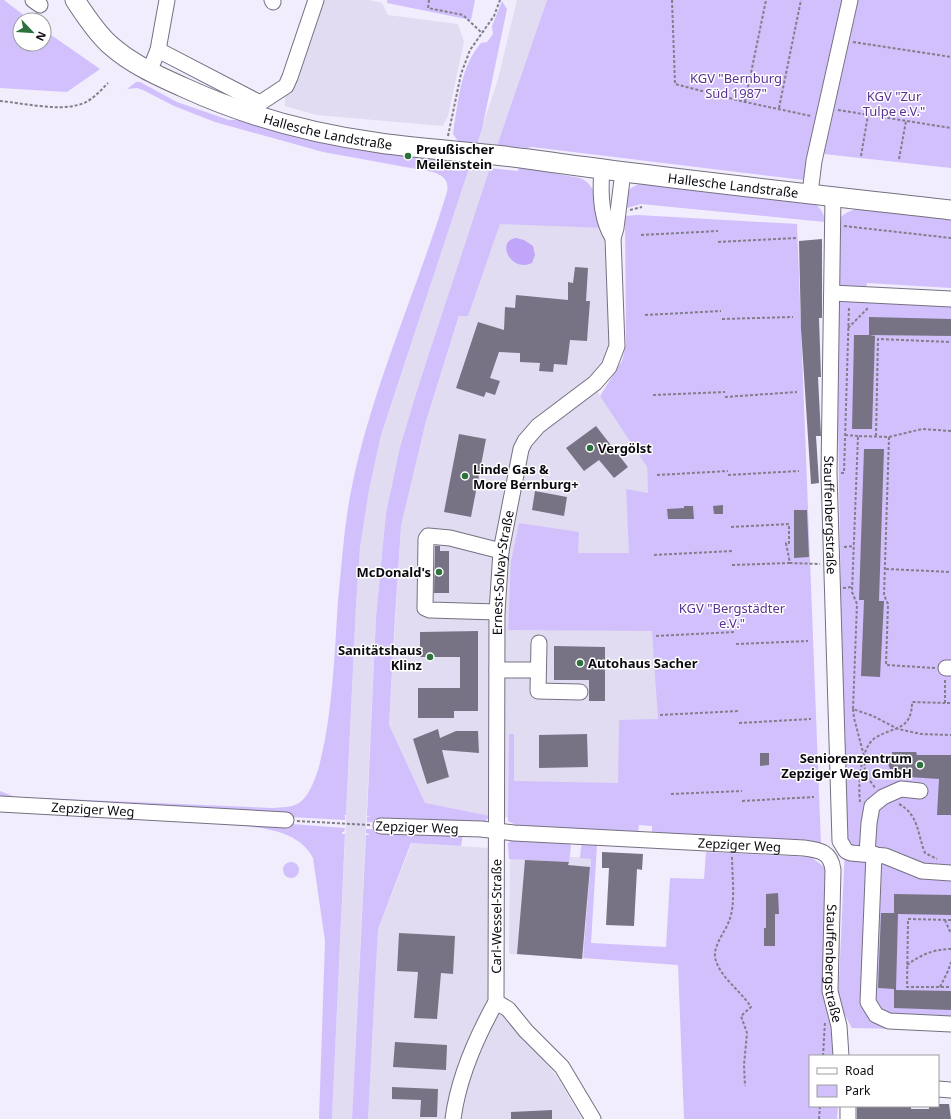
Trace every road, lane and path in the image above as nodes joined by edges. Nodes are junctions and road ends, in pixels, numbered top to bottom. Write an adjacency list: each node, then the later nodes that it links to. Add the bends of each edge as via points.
1 (75, 0): 14 (main road, Hallesche Landstraße, via 91,24 109,44)
2 (167, 0): 12 (street)
3 (316, 0): 18 (street, via 286,86)
4 (429, 0): 10 (path, via 428,8 463,15)
5 (500, 0): 10 (path, via 494,16)
6 (672, 0): 17 (path, via 675,84)
7 (766, 0): 17 (path)
8 (801, 0): 19 (path)
9 (850, 0): 20 (street)
10 (482, 33): 24 (path, via 470,50 460,74)
11 (848, 41): 13 (path)
12 (158, 50): 14 (street); 18 (street)
13 (951, 57)
14 (149, 72): 18 (main road, Hallesche Landstraße, via 228,106)
15 (108, 82): 16 (path, via 93,98 78,105 56,107)
16 (0, 101)
17 (745, 102): 19 (path)
18 (258, 109): 24 (main road, Hallesche Landstraße, via 354,139)
19 (779, 109): 20 (path)
20 (829, 114): 21 (path); 29 (street, via 814,161)
21 (868, 115): 22 (path); 25 (path)
22 (906, 121): 23 (path); 26 (path)
23 (951, 128)
24 (449, 152): 27 (main road, Hallesche Landstraße, via 515,157)
25 (861, 156)
26 (899, 159)
27 (602, 170): 28 (main road, Hallesche Landstraße); 35 (street, Ernest-Solvay-Straße, via 600,193 608,229)
28 (623, 172): 29 (main road, Hallesche Landstraße); 35 (street, Ernest-Solvay-Straße)
29 (810, 193): 30 (main road, Hallesche Landstraße)
30 (833, 196): 31 (main road, Hallesche Landstraße); 32 (street, Stauffenbergstraße)
31 (951, 210)
32 (833, 224): 37 (path); 39 (street, Stauffenbergstraße)
33 (718, 231): 34 (path)
34 (641, 235)
35 (613, 238): 64 (street, Ernest-Solvay-Straße, via 617,332 614,357 604,375 538,426 525,441 518,462)
36 (796, 238): 38 (path)
37 (951, 238)
38 (718, 242)
39 (832, 293): 40 (street); 60 (street, Stauffenbergstraße)
40 (849, 293): 41 (street); 47 (path)
41 (951, 299)
42 (872, 305): 47 (path)
43 (721, 311): 44 (path)
44 (645, 315)
45 (793, 317): 46 (path)
46 (722, 319)
47 (848, 329): 54 (path)
48 (951, 342): 56 (path, via 878,340)
49 (725, 392): 51 (path)
50 (796, 392): 52 (path)
51 (653, 395)
52 (725, 397)
53 (951, 431): 57 (path, via 922,429)
54 (845, 435): 55 (path); 60 (path, via 844,473)
55 (858, 436): 56 (path); 88 (path, via 852,592 857,604 853,709)
56 (876, 436): 57 (path)
57 (889, 437): 70 (path)
58 (728, 471): 61 (path)
59 (799, 471): 62 (path)
60 (829, 474): 68 (street, Stauffenbergstraße)
61 (656, 475)
62 (728, 475)
63 (731, 527): 67 (path, via 790,524 789,543 786,543)
64 (501, 551): 72 (street, Ernest-Solvay-Straße); 72 (street, via 450,538 428,536 426,540 425,608)
65 (732, 551): 66 (path)
66 (654, 555)
67 (790, 563): 68 (path); 69 (path)
68 (832, 564): 100 (street, Stauffenbergstraße)
69 (732, 565)
70 (886, 569): 71 (path); 78 (path, via 886,665)
71 (951, 572)
72 (497, 612): 79 (street, Ernest-Solvay-Straße)
73 (735, 632): 74 (path)
74 (656, 636)
75 (808, 641): 77 (path)
76 (539, 643): 80 (street)
77 (736, 644)
78 (948, 668): 82 (path)
79 (497, 670): 80 (street); 99 (street, Ernest-Solvay-Straße)
80 (538, 670): 81 (street, via 538,691)
81 (580, 692)
82 (945, 703): 83 (path); 88 (path, via 912,702 908,720)
83 (951, 703)
84 (739, 711): 85 (path)
85 (660, 715)
86 (811, 719): 87 (path)
87 (739, 723)
88 (898, 729): 89 (path, via 921,734); 97 (path, via 874,738 866,748 861,765 860,801)
89 (951, 735)
90 (742, 791): 92 (path)
91 (920, 791): 97 (street, via 901,789 883,797 872,806)
92 (671, 794)
93 (814, 797): 94 (path)
94 (742, 801)
95 (0, 804): 96 (street, Zepziger Weg)
96 (286, 820): 98 (path, Zepziger Weg)
97 (869, 823): 102 (street)
98 (381, 826): 99 (street, Zepziger Weg)
99 (496, 830): 101 (street, Zepziger Weg); 113 (street, Carl-Wessel-Straße)
100 (843, 844): 102 (street); 103 (street, via 837,861); 103 (street, via 832,843)
101 (732, 845): 103 (street, Zepziger Weg); 118 (path, via 732,912 717,944 715,959 751,1007 741,1016 747,1033)
102 (871, 854): 104 (street, via 893,858 922,871); 115 (street, via 868,1002 876,1015 889,1021)
103 (828, 859): 114 (street, Stauffenbergstraße, via 830,991)
104 (951, 873)
105 (946, 920): 106 (path); 107 (path); 110 (path, via 908,919)
106 (951, 920)
107 (951, 934)
108 (951, 949): 110 (path, via 933,951 917,957)
109 (951, 962): 111 (path)
110 (907, 965): 111 (path, via 907,987)
111 (940, 987): 112 (path)
112 (951, 987)
113 (496, 1002): 123 (street, Carl-Wessel-Straße, via 485,1022 462,1081); 124 (street, via 508,1009 562,1067)
114 (834, 1006): 116 (path, via 827,1011 824,1022); 117 (street, Stauffenbergstraße, via 839,1026)
115 (951, 1024)
116 (823, 1055)
117 (841, 1055)
118 (745, 1086)
119 (939, 1089): 120 (street)
120 (951, 1090)
121 (820, 1107): 125 (path)
122 (848, 1107): 126 (street)
123 (453, 1119)
124 (593, 1119)
125 (819, 1119)
126 (848, 1119)

